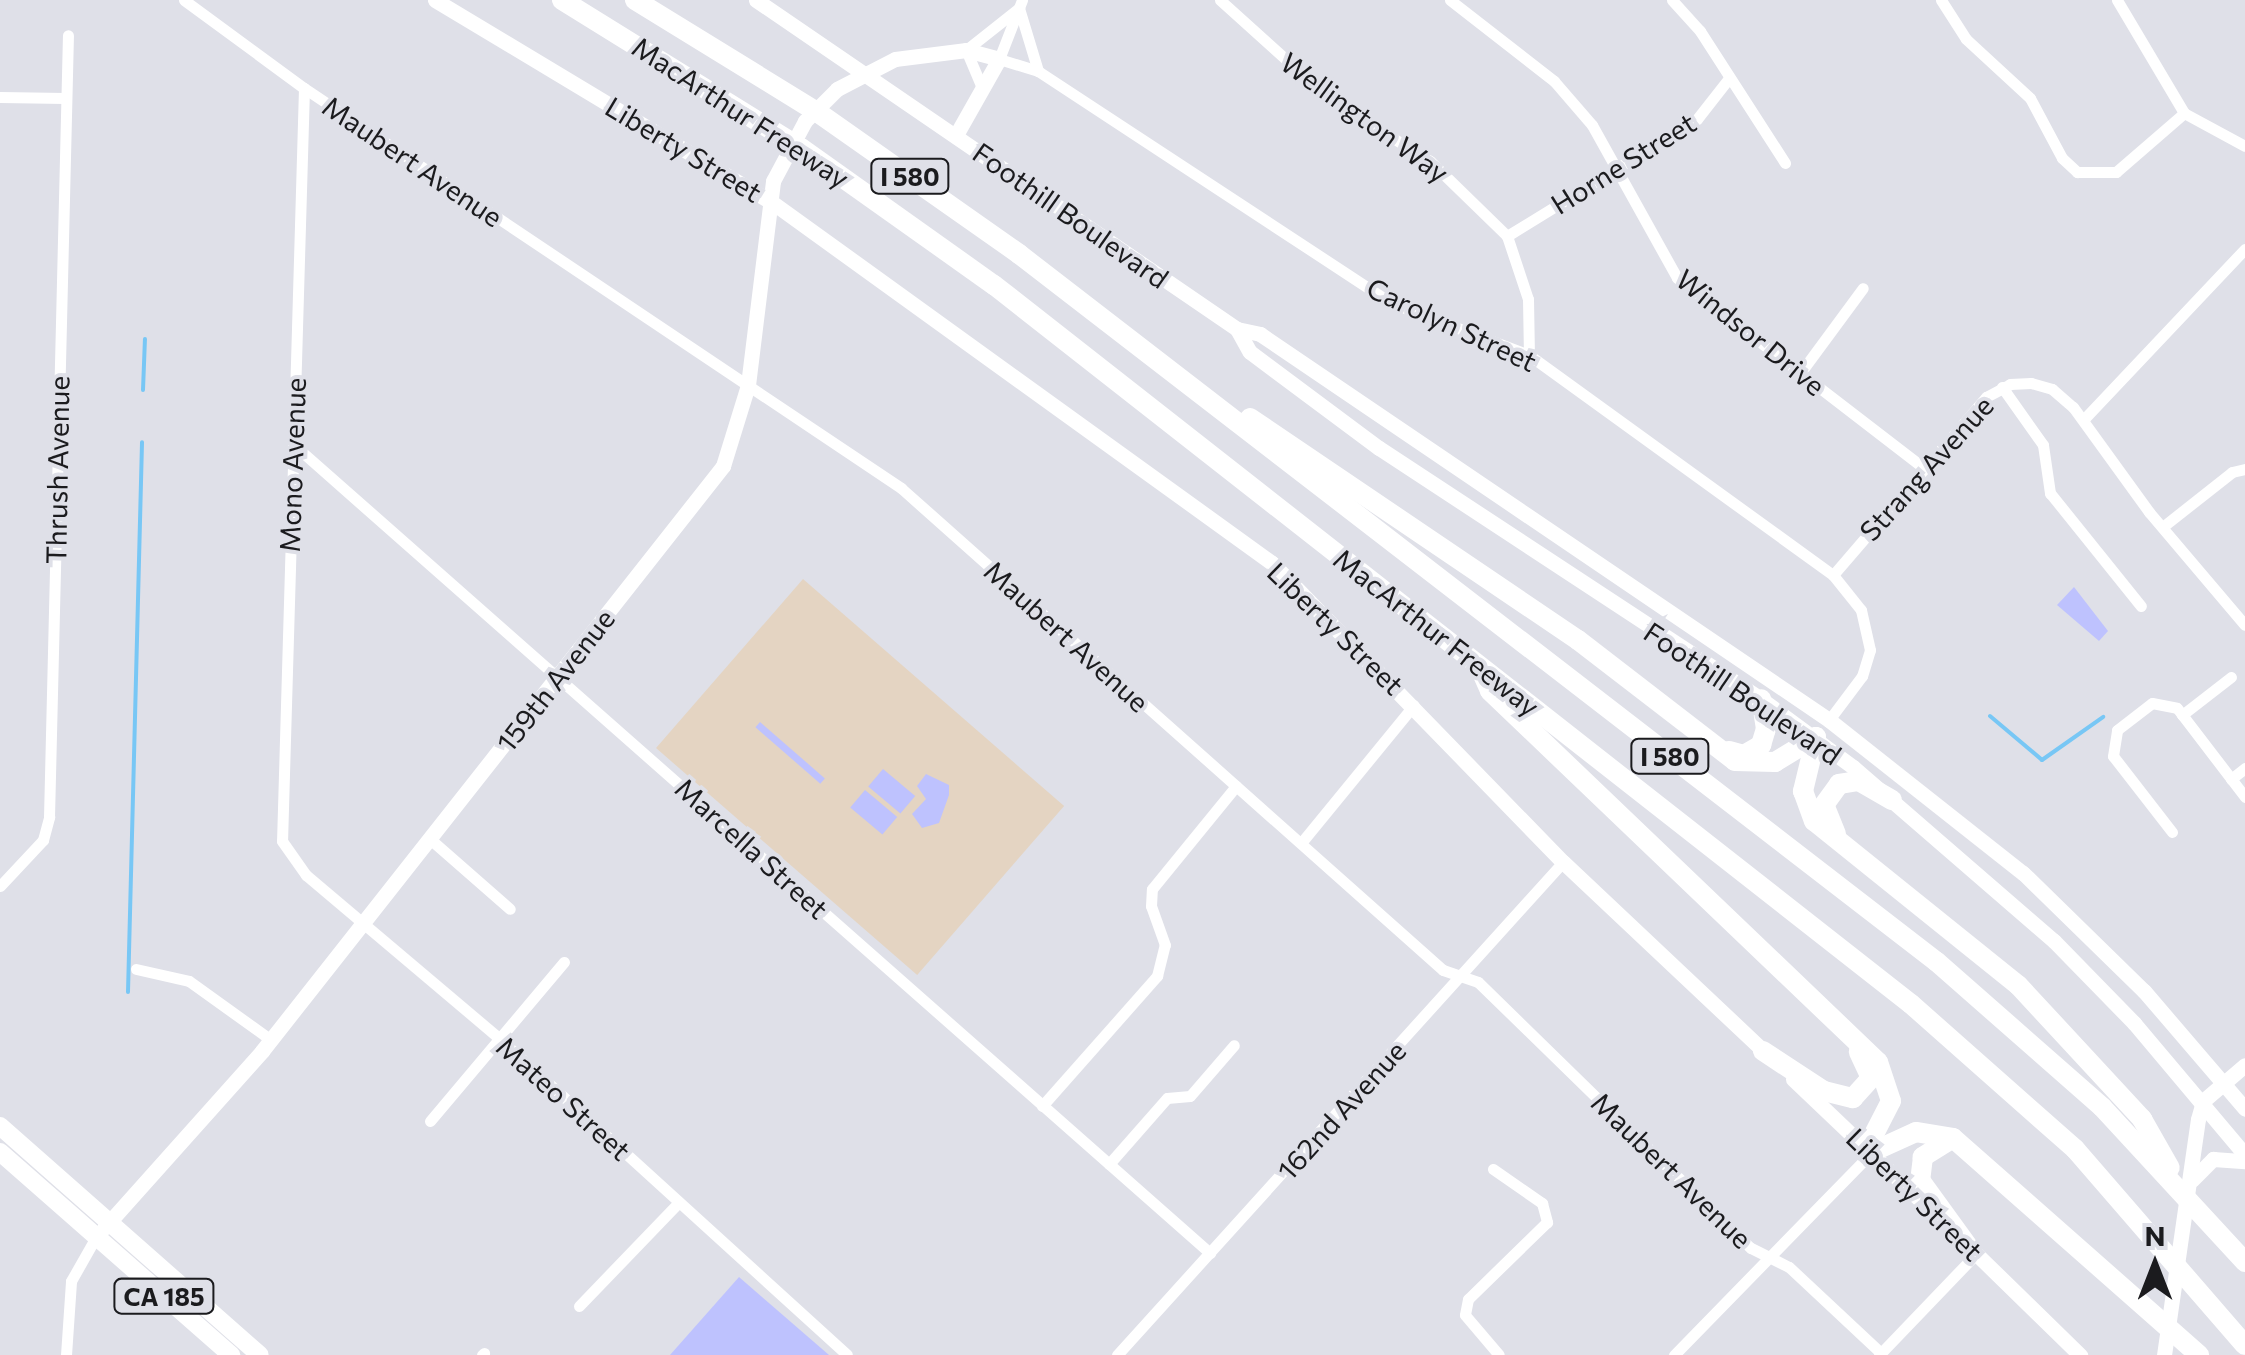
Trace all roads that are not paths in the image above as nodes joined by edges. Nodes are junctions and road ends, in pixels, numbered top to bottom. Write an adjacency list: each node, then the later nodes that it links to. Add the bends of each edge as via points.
1 (184, 0): 17 (street, Maubert Avenue)
2 (434, 0): 26 (street, Liberty Street)
3 (562, 0): 44 (highway, MacArthur Freeway / I 580, via 746,113 928,237)
4 (635, 0): 32 (highway, MacArthur Freeway / I 580, via 888,160)
5 (756, 0): 22 (street, Foothill Boulevard)
6 (1220, 0): 27 (street, Wellington Way, via 1330,99 1455,181)
7 (1450, 0): 25 (street, Windsor Drive, via 1554,80)
8 (1672, 0): 16 (street)
9 (1941, 0): 21 (street, via 1966,40 2030,98 2062,158 2078,172 2116,172)
10 (2117, 0): 21 (street)
11 (1020, 4): 13 (street); 14 (street); 15 (street)
12 (68, 35): 20 (street, Thrush Avenue)
13 (966, 50): 14 (street, 159th Avenue); 18 (street); 26 (street, 159th Avenue, via 911,55 864,72 826,98 796,134 773,182)
14 (998, 59): 15 (street, Carolyn Street); 18 (street)
15 (1038, 71): 31 (street, Carolyn Street, via 1389,302)
16 (1730, 78): 24 (street); 25 (street, Horne Street, via 1697,119)
17 (304, 88): 34 (street, Maubert Avenue); 37 (street, Mono Avenue)
18 (983, 90): 22 (street)
19 (0, 97): 20 (street)
20 (66, 98): 63 (street, Thrush Avenue, via 48,817 43,840)
21 (2184, 113): 23 (street)
22 (956, 135): 30 (street, Foothill Boulevard)
23 (2245, 146)
24 (1786, 164)
25 (1619, 167): 27 (street, Horne Street); 33 (street, Windsor Drive, via 1678,278)
26 (773, 203): 34 (street, 159th Avenue); 48 (street, Liberty Street, via 1272,564)
27 (1507, 236): 31 (street, Wellington Way, via 1528,299)
28 (2245, 249): 36 (street)
29 (1862, 288): 33 (street)
30 (1237, 329): 47 (street, Foothill Boulevard, via 1250,352 1379,448); 50 (street, Foothill Boulevard, via 1260,334)
31 (1529, 355): 41 (street, Carolyn Street)
32 (1172, 371): 51 (highway, via 1294,444 1520,600); 92 (highway, MacArthur Freeway / I 580, via 1937,962)
33 (1801, 372): 38 (street, Windsor Drive)
34 (748, 385): 45 (street, 159th Avenue, via 723,466); 55 (street, Maubert Avenue, via 901,488)
35 (2002, 387): 36 (street, Strang Avenue, via 2043,385); 38 (street, Strang Avenue); 42 (street, via 2043,445 2050,493)
36 (2084, 419): 40 (street, Strang Avenue)
37 (293, 444): 45 (street, Marcella Street); 60 (street, Mono Avenue)
38 (1921, 466): 41 (street, Strang Avenue)
39 (2245, 469): 40 (street)
40 (2165, 525): 43 (street, Strang Avenue)
41 (1833, 575): 50 (street, Carolyn Street, via 1861,610 1870,650 1862,676)
42 (2140, 606)
43 (2245, 625)
44 (1479, 665): 74 (highway, via 1490,691); 101 (highway, MacArthur Freeway / I 580, via 1954,1039 2144,1222)
45 (557, 677): 59 (street, 159th Avenue); 82 (street, Marcella Street)
46 (2231, 677): 49 (street)
47 (1761, 699): 51 (highway, via 1766,729 1754,752 1734,753); 52 (street, Foothill Boulevard)
48 (1414, 705): 61 (street); 62 (street, Liberty Street)
49 (2182, 715): 54 (street); 58 (street, via 2165,702 2152,703 2118,730 2112,744 2121,768)
50 (1829, 720): 52 (street, Carolyn Street); 69 (street, Foothill Boulevard, via 2008,860)
51 (1698, 734): 52 (highway, via 1747,765 1775,762)
52 (1816, 737): 57 (street, Foothill Boulevard); 65 (highway, via 1804,781 1809,812)
53 (2245, 768): 54 (street)
54 (2231, 779): 56 (street)
55 (1236, 786): 61 (street, Maubert Avenue); 82 (street, via 1152,889 1165,946 1157,976)
56 (2245, 797)
57 (1892, 800): 65 (highway, via 1858,782 1838,784 1826,797 1834,832); 70 (street, Foothill Boulevard)
58 (2172, 832)
59 (430, 839): 67 (street); 68 (street, 159th Avenue)
60 (282, 842): 68 (street, Mateo Street, via 292,861)
61 (1301, 843): 73 (street, Maubert Avenue, via 1443,970)
62 (1563, 862): 73 (street, 162nd Avenue); 78 (street, Liberty Street)
63 (18, 865): 64 (street); 66 (street, Thrush Avenue)
64 (0, 866)
65 (1875, 868): 92 (highway, via 2018,985 2155,1136)
66 (0, 886)
67 (510, 908)
68 (364, 924): 75 (street, Mateo Street); 76 (street, 159th Avenue)
69 (2087, 936): 70 (street); 80 (street, Foothill Boulevard)
70 (2066, 954): 81 (street, Foothill Boulevard)
71 (564, 962): 75 (street)
72 (136, 969): 76 (street, via 189,982)
73 (1460, 976): 96 (street, 162nd Avenue); 97 (street, Maubert Avenue, via 1478,982)
74 (1820, 1004): 78 (highway, via 1870,1068 1861,1094 1834,1096); 88 (highway, via 1888,1081 1890,1111 1871,1140)
75 (500, 1039): 84 (street); 93 (street, Mateo Street)
76 (271, 1040): 94 (street, 159th Avenue)
77 (1234, 1045): 90 (street, via 1190,1096 1168,1098)
78 (1763, 1051): 88 (street, Liberty Street)
79 (2245, 1064): 80 (street)
80 (2224, 1081): 81 (street); 83 (street, Foothill Boulevard)
81 (2203, 1101): 89 (street, Foothill Boulevard); 92 (street)
82 (1042, 1106): 90 (street, Marcella Street)
83 (2245, 1110)
84 (430, 1121)
85 (0, 1126): 94 (main road, CA 185)
86 (1953, 1138): 88 (highway, via 1916,1132); 95 (highway, via 1923,1157 1920,1180); 113 (highway, via 2138,1294)
87 (0, 1152): 94 (main road, CA 185)
88 (1872, 1152): 95 (street, Liberty Street); 97 (street)
89 (2245, 1158): 92 (street, via 2212,1160)
90 (1109, 1164): 96 (street, Marcella Street)
91 (1493, 1169): 108 (street, via 1542,1203 1546,1222 1468,1300 1466,1315)
92 (2183, 1186): 98 (highway, MacArthur Freeway / I 580); 100 (street)
93 (679, 1202): 99 (street); 106 (street, Mateo Street)
94 (103, 1230): 103 (street, 159th Avenue, via 71,1281); 104 (main road, CA 185); 105 (main road, CA 185)
95 (1972, 1249): 102 (street); 110 (street, Liberty Street)
96 (1210, 1254): 107 (street, 162nd Avenue)
97 (1769, 1259): 102 (street, Maubert Avenue, via 1789,1266); 109 (street)
98 (2245, 1262)
99 (578, 1306)
100 (2166, 1337): 111 (street); 112 (street)
101 (2245, 1345)
102 (1880, 1354)
103 (66, 1355)
104 (231, 1355)
105 (260, 1355)
106 (848, 1355)
107 (1117, 1355)
108 (1499, 1355)
109 (1674, 1355)
110 (2080, 1355)
111 (2150, 1355)
112 (2164, 1355)
113 (2199, 1355)

